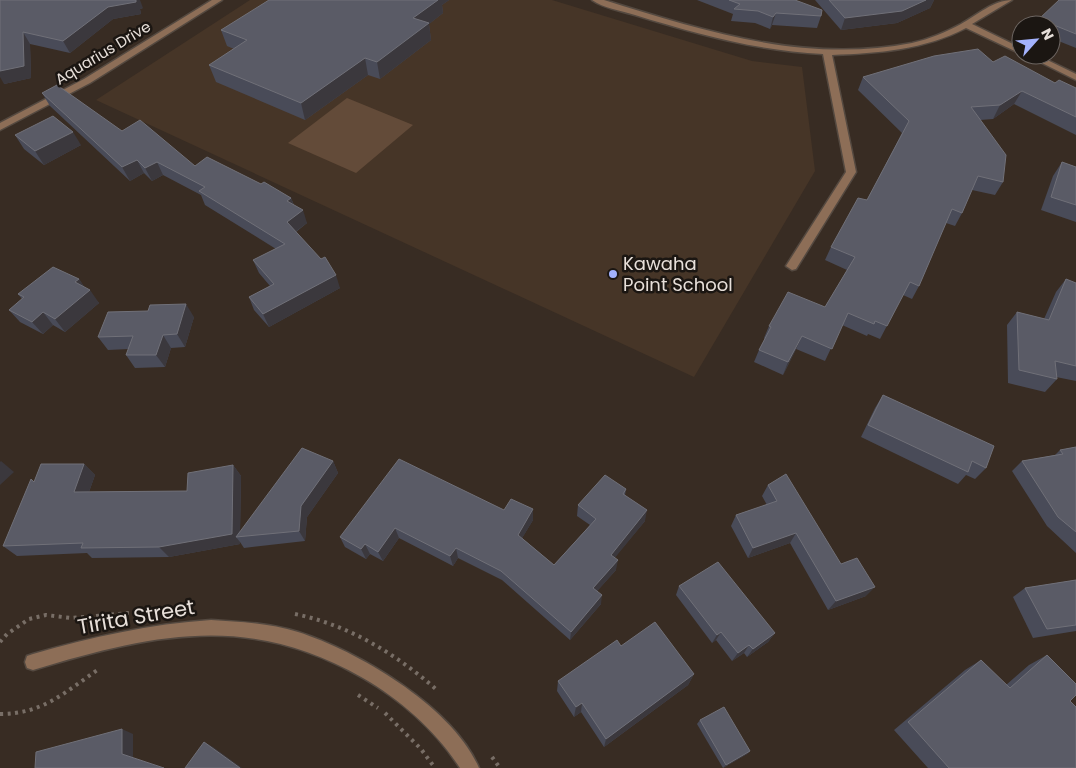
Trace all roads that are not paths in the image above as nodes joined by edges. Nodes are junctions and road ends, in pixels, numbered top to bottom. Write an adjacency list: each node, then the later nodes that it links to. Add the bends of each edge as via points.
1 (218, 0): 9 (street, Aquarius Drive, via 87,81)
2 (596, 0): 6 (street, via 744,44)
3 (1008, 0): 4 (street)
4 (967, 24): 5 (street); 6 (street, via 908,46)
5 (1011, 46)
6 (827, 53): 10 (street, via 851,172)
7 (1051, 65): 8 (street)
8 (1076, 77)
9 (0, 127)
10 (792, 266)
11 (33, 662): 12 (street, Tirita Street, via 120,638 191,626 256,629 293,637 330,650 399,692 431,720)
12 (470, 768)

